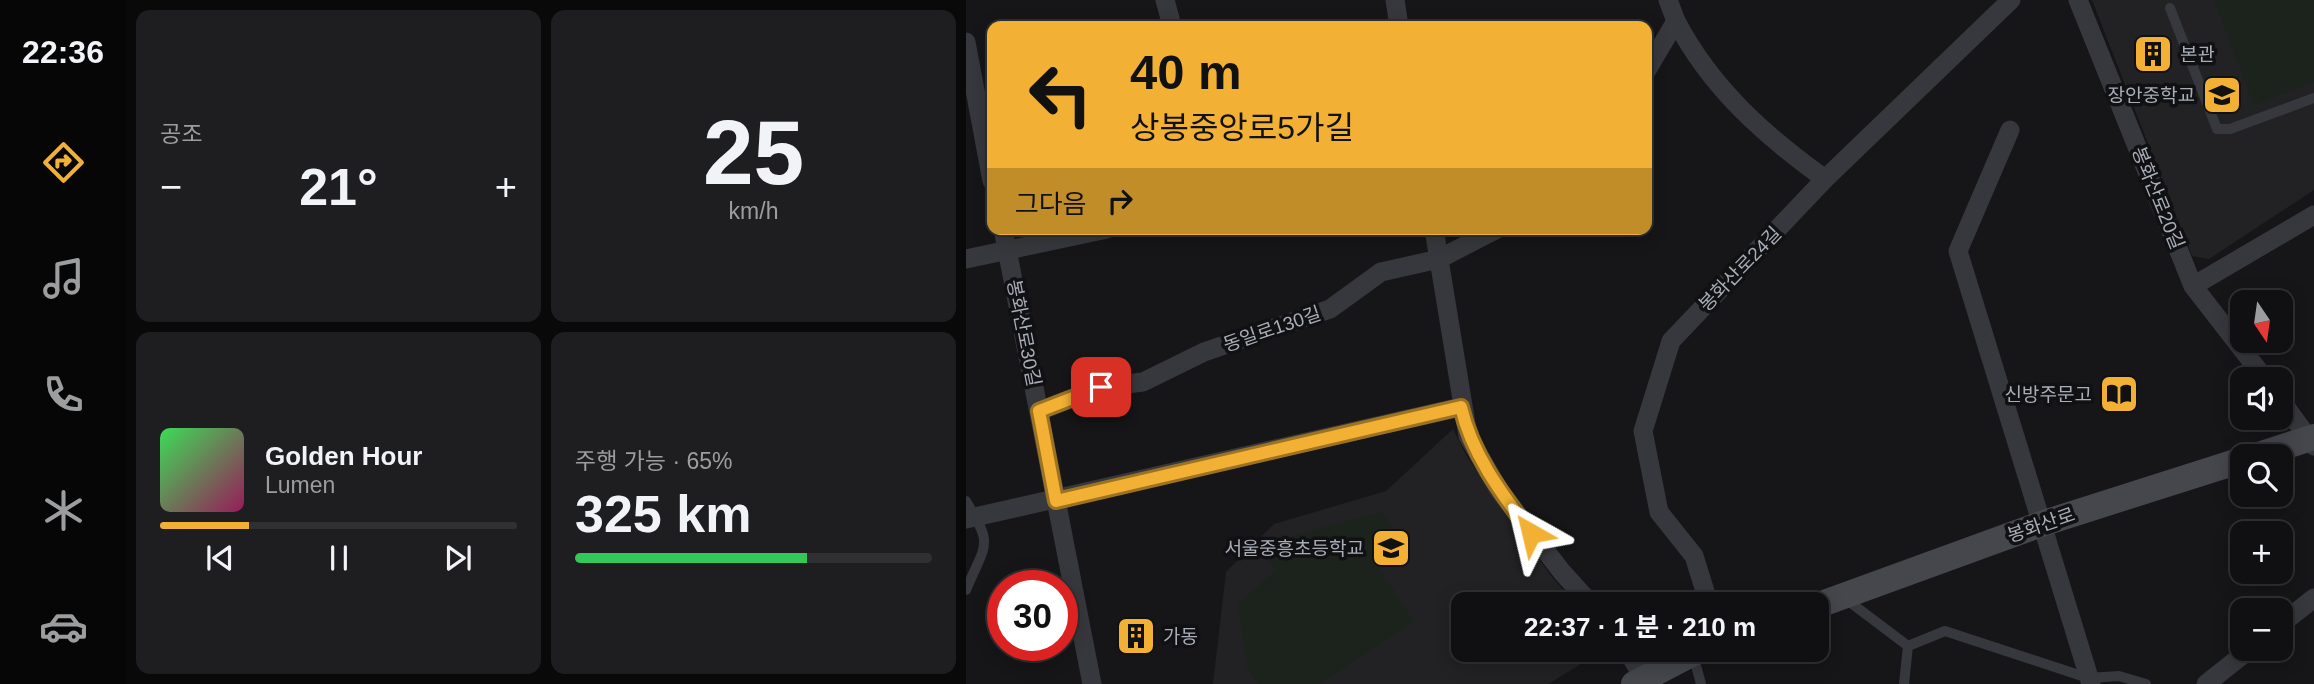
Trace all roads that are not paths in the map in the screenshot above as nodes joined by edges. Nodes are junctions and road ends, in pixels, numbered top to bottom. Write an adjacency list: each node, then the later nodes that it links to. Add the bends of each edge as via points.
1 (1165, 0): 7 (street)
2 (1395, 0): 8 (street)
3 (1668, 0): 9 (street)
4 (2011, 0): 15 (street, 봉화산로24길)
5 (2078, 0): 24 (street, 봉화산로20길)
6 (2170, 8): 12 (lane, via 2217,129 2230,130)
7 (1171, 21)
8 (1398, 21)
9 (1676, 21): 11 (street); 15 (street, via 1696,58 1726,94 1763,132)
10 (966, 42): 14 (street)
11 (1652, 62)
12 (2314, 98)
13 (2010, 130): 34 (street, via 1958,251)
14 (987, 141)
15 (1825, 179): 37 (street, 봉화산로24길, via 1671,341 1643,431 1659,512 1693,556)
16 (2314, 215): 24 (street)
17 (1004, 235): 21 (street, 봉화산로30길)
18 (1079, 235): 21 (street)
19 (1435, 235): 23 (street)
20 (1485, 235): 23 (street, 동일로130길)
21 (1008, 250): 22 (street); 27 (street, 봉화산로30길)
22 (966, 259)
23 (1439, 259): 26 (street); 27 (street, 동일로130길, via 1381,272 1330,309 1204,352 1143,382 1101,387)
24 (2193, 286): 25 (street, 봉화산로20길)
25 (2256, 367)
26 (1461, 407): 32 (street); 36 (street, via 1468,436 1499,490)
27 (1039, 411): 32 (street, 봉화산로30길)
28 (2293, 416): 29 (street)
29 (2313, 441): 30 (main road)
30 (2293, 446)
31 (2230, 464): 34 (main road, 봉화산로)
32 (1056, 501): 33 (street); 49 (street, 봉화산로30길)
33 (969, 512): 35 (lane, via 984,530 986,541)
34 (2043, 523): 38 (main road, 봉화산로); 48 (street)
35 (966, 590)
36 (1580, 592)
37 (1705, 592)
38 (1843, 596): 40 (main road, 봉화산로); 42 (lane)
39 (2314, 598): 41 (street)
40 (1829, 601)
41 (2293, 615)
42 (1908, 646): 48 (lane, via 1945,631); 51 (lane)
43 (2235, 661): 53 (street)
44 (1631, 662): 47 (street)
45 (1676, 662): 47 (main road)
46 (1698, 662): 50 (lane)
47 (1639, 681)
48 (2090, 681): 52 (lane, via 2119,676)
49 (1092, 684)
50 (1701, 684)
51 (1904, 684)
52 (2146, 684)
53 (2206, 684)

